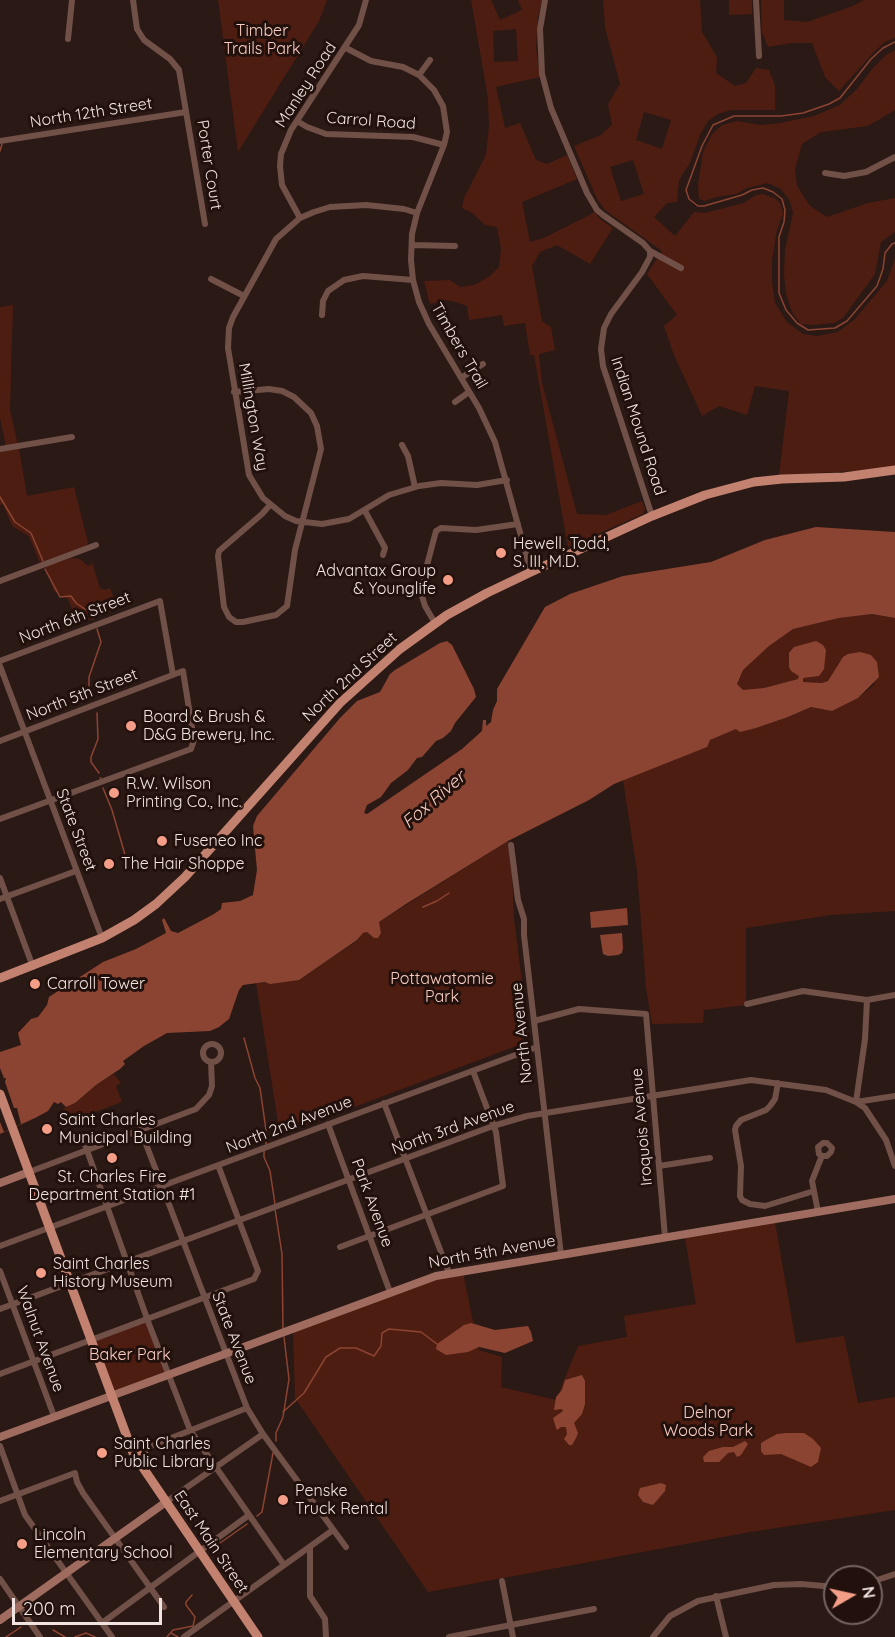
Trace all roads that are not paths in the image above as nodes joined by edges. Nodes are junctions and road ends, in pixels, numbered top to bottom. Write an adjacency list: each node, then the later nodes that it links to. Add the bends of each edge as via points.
1 (72, 0): 6 (street)
2 (133, 0): 11 (street, Porter Court, via 137,28 144,40 179,70)
3 (366, 0): 7 (street, Manley Road, via 362,19)
4 (545, 0): 22 (street, via 540,29 542,74 551,108 579,176 597,210)
5 (756, 0): 8 (street)
6 (68, 39)
7 (346, 48): 10 (street, Timbers Trail); 12 (street, Manley Road)
8 (759, 56)
9 (429, 60): 10 (street)
10 (419, 75): 14 (street, Timbers Trail, via 443,106 447,132)
11 (186, 112): 13 (street, North 12th Street); 19 (street, Porter Court)
12 (297, 121): 14 (street, Carrol Road, via 326,134 413,137); 18 (street, Manley Road, via 285,143 280,176)
13 (0, 141)
14 (444, 145): 17 (street, Timbers Trail)
15 (895, 157): 16 (street, via 866,172 844,176)
16 (825, 173)
17 (417, 213): 18 (street, Millington Way, via 340,206); 20 (street, Timbers Trail)
18 (300, 218): 26 (street, Millington Way, via 276,239)
19 (205, 224)
20 (412, 245): 21 (street); 25 (street, Timbers Trail)
21 (455, 246)
22 (650, 251): 23 (street); 41 (street, Indian Mound Road, via 642,272 604,328 601,349 603,366)
23 (681, 268)
24 (211, 279): 26 (street)
25 (413, 280): 27 (street, via 363,276 344,280 328,291); 29 (street, Timbers Trail, via 423,314)
26 (244, 296): 30 (street, Millington Way, via 229,328)
27 (322, 315)
28 (483, 364): 29 (street)
29 (461, 378): 31 (street, Timbers Trail)
30 (234, 392): 39 (street, Millington Way, via 249,475); 42 (street, via 282,392 294,397 311,414 321,449)
31 (469, 392): 32 (street); 37 (street, Timbers Trail, via 495,442)
32 (455, 402)
33 (72, 437): 35 (street)
34 (402, 445): 38 (street)
35 (0, 449)
36 (895, 470): 41 (main road, North 2nd Street, via 844,477 775,479 726,488)
37 (507, 480): 38 (street, Millington Way); 43 (street, Timbers Trail)
38 (415, 487): 40 (street, Millington Way, via 389,495)
39 (270, 505): 42 (street, Millington Way); 42 (street, via 219,551 224,603 234,621 276,615 285,609)
40 (365, 511): 42 (street, Millington Way, via 331,524); 45 (street, via 385,548)
41 (652, 516): 46 (main road, North 2nd Street)
42 (302, 522)
43 (518, 524): 46 (street, Timbers Trail); 48 (street, via 436,531 422,596)
44 (96, 545): 47 (street)
45 (383, 555)
46 (531, 572): 48 (main road, North 2nd Street)
47 (0, 581)
48 (435, 623): 60 (main road, North 2nd Street, via 340,703 170,892 134,920)
49 (0, 661): 51 (street, North 6th Street, via 160,601)
50 (0, 666): 52 (street, State Street)
51 (173, 675): 52 (street, North 5th Street); 54 (street, via 183,671 194,745 191,749)
52 (24, 732): 53 (street, North 5th Street); 54 (street, State Street)
53 (0, 741)
54 (50, 801): 55 (street); 57 (street, State Street)
55 (0, 819)
56 (511, 845): 66 (street, North Avenue, via 524,920)
57 (76, 871): 59 (street); 60 (street, State Street)
58 (0, 879): 59 (street)
59 (3, 898): 61 (street)
60 (102, 938): 61 (main road, North 2nd Street)
61 (33, 967): 62 (main road, North 2nd Street)
62 (0, 978)
63 (895, 995): 64 (street)
64 (867, 1000): 65 (street, via 803,991); 74 (street)
65 (747, 1004)
66 (534, 1021): 67 (street, North Avenue); 73 (street, Iroquois Avenue, via 579,1009 646,1014)
67 (537, 1047): 69 (street, North 2nd Avenue); 76 (street, North Avenue)
68 (211, 1062): 80 (street, via 212,1086 204,1103)
69 (473, 1071): 75 (street, North 2nd Avenue); 79 (street)
70 (778, 1083): 73 (street, North 3rd Avenue, via 751,1080); 74 (street, North 3rd Avenue, via 826,1090); 93 (street, via 770,1106 736,1126 740,1196 750,1204 765,1206)
71 (0, 1094): 89 (main road, East Main Street)
72 (895, 1096): 74 (street)
73 (653, 1097): 76 (street, North 3rd Avenue); 87 (street, Iroquois Avenue)
74 (856, 1102): 88 (street, via 865,1108 886,1140)
75 (384, 1103): 78 (street, North 2nd Avenue); 85 (street)
76 (545, 1114): 79 (street, North 3rd Avenue); 105 (street, North Avenue)
77 (136, 1118): 80 (street, State Avenue)
78 (328, 1124): 86 (street, North 2nd Avenue); 90 (street, Park Avenue)
79 (494, 1126): 85 (street, North 3rd Avenue); 97 (street, via 503,1186)
80 (142, 1129): 82 (street); 92 (street, State Avenue)
81 (83, 1139): 82 (street)
82 (86, 1150): 89 (street); 95 (street)
83 (822, 1156): 93 (street, via 812,1181)
84 (710, 1158): 87 (street)
85 (404, 1159): 90 (street, North 3rd Avenue); 97 (street)
86 (218, 1165): 92 (street, North 2nd Avenue); 98 (street)
87 (659, 1166): 101 (street, Iroquois Avenue)
88 (895, 1166)
89 (29, 1172): 91 (main road); 99 (main road, East Main Street)
90 (349, 1180): 98 (street, North 3rd Avenue); 100 (street, Park Avenue)
91 (0, 1183)
92 (163, 1186): 95 (street, North 2nd Avenue); 102 (street, State Avenue)
93 (814, 1191): 96 (street)
94 (895, 1199): 96 (main road, North 5th Avenue)
95 (107, 1207): 99 (street, North 2nd Avenue); 106 (street)
96 (818, 1212): 101 (main road, North 5th Avenue)
97 (425, 1215): 100 (street); 108 (street)
98 (239, 1221): 102 (street, North 3rd Avenue); 111 (street, via 257,1276)
99 (49, 1227): 103 (street, North 2nd Avenue); 109 (main road, East Main Street)
100 (369, 1236): 104 (street); 110 (street, Park Avenue)
101 (665, 1237): 105 (main road, North 5th Avenue)
102 (183, 1242): 106 (street, North 3rd Avenue); 111 (street, State Avenue)
103 (0, 1245)
104 (340, 1247)
105 (561, 1255): 108 (main road, North 5th Avenue)
106 (127, 1263): 109 (street, North 3rd Avenue); 114 (street)
107 (0, 1271): 112 (street, Walnut Avenue)
108 (449, 1273): 110 (main road, North 5th Avenue)
109 (70, 1283): 112 (street, North 3rd Avenue); 115 (main road, East Main Street)
110 (390, 1292): 116 (main road, North 5th Avenue)
111 (204, 1298): 114 (street); 116 (street, State Avenue)
112 (13, 1305): 113 (street, North 3rd Avenue); 117 (street, Walnut Avenue)
113 (0, 1309)
114 (147, 1319): 115 (street); 119 (street)
115 (91, 1340): 117 (street); 120 (main road, East Main Street)
116 (225, 1353): 119 (main road, North 5th Avenue); 121 (street, State Avenue)
117 (33, 1361): 118 (street); 122 (street, Walnut Avenue)
118 (0, 1374)
119 (168, 1375): 120 (main road, North 5th Avenue); 123 (street)
120 (112, 1397): 122 (main road, North 5th Avenue); 126 (main road, East Main Street)
121 (247, 1408): 123 (street); 124 (street, State Avenue)
122 (54, 1416): 125 (main road, North 5th Avenue)
123 (190, 1430): 128 (street); 130 (street)
124 (263, 1434): 130 (street); 135 (street, State Avenue)
125 (0, 1437)
126 (128, 1441): 128 (main road); 129 (main road, East Main Street)
127 (0, 1446): 131 (street)
128 (146, 1448): 129 (main road)
129 (139, 1463): 133 (main road, East Main Street)
130 (216, 1468): 133 (street); 134 (street)
131 (18, 1494): 132 (street); 136 (street, via 75,1473 79,1486); 141 (street, via 25,1515)
132 (0, 1501)
133 (166, 1502): 136 (main road); 139 (main road, East Main Street)
134 (249, 1515): 139 (street); 140 (street)
135 (333, 1530): 137 (street); 138 (street, State Avenue)
136 (115, 1539): 141 (main road); 145 (street)
137 (310, 1547): 140 (street); 158 (street, via 310,1596 325,1619)
138 (346, 1547)
139 (200, 1551): 145 (street); 147 (main road, East Main Street)
140 (284, 1565): 147 (street)
141 (67, 1573): 148 (main road); 152 (street)
142 (0, 1579): 148 (street)
143 (502, 1581): 153 (street)
144 (823, 1586): 146 (street, via 774,1585)
145 (150, 1587): 149 (street); 152 (street)
146 (716, 1596): 161 (street, via 670,1616); 162 (street)
147 (234, 1602): 156 (street); 157 (main road, East Main Street)
148 (19, 1607): 151 (main road); 154 (street)
149 (164, 1607)
150 (594, 1609): 153 (street)
151 (0, 1620)
152 (102, 1623): 155 (street)
153 (510, 1625): 159 (street); 160 (street)
154 (40, 1637)
155 (112, 1637)
156 (184, 1637)
157 (258, 1637)
158 (326, 1637)
159 (449, 1637)
160 (513, 1637)
161 (653, 1637)
162 (726, 1637)

